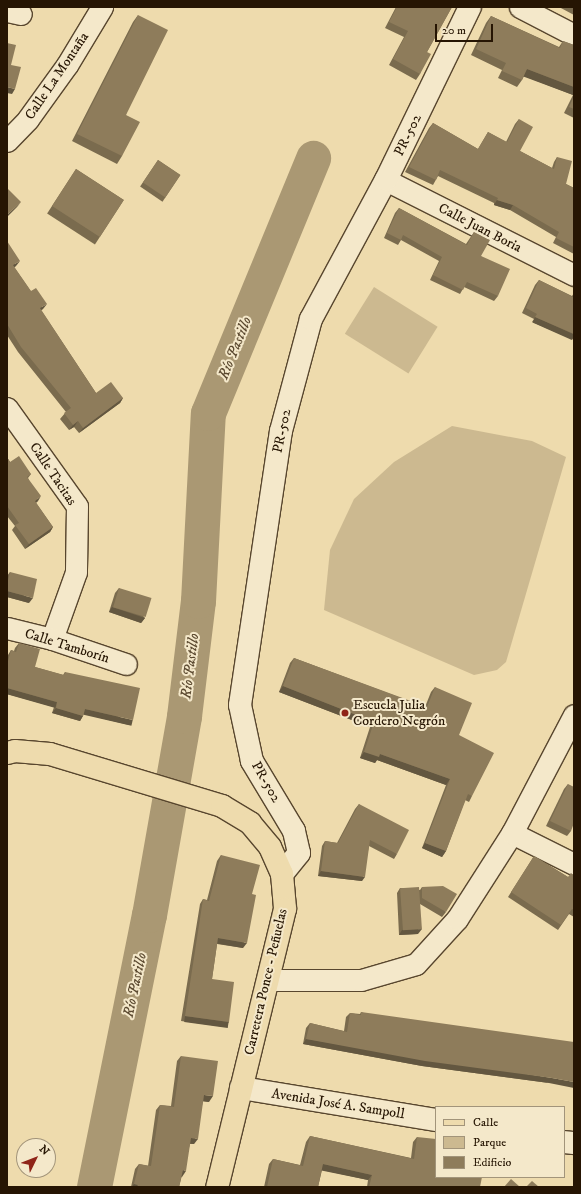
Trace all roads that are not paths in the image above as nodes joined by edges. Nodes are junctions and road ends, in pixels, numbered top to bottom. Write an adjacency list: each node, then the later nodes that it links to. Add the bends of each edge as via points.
1 (102, 7): 5 (street, Calle La Montaña, via 67,65 28,119)
2 (470, 7): 6 (street, PR-502 / PR-502)
3 (520, 7): 4 (street)
4 (574, 35)
5 (7, 141)
6 (386, 180): 7 (street, Calle Juan Boria); 16 (street, PR-502 / PR-502, via 310,319 280,431 240,705 252,762 294,831 299,853)
7 (574, 275)
8 (9, 417): 10 (street, Calle Tacitas, via 77,506 76,572)
9 (7, 628): 10 (street, Calle Tamborín)
10 (52, 639): 11 (street, Calle Tamborín)
11 (126, 664)
12 (574, 715): 14 (street)
13 (7, 753): 16 (main road, Carretera Ponce - Peñuelas, via 15,751 50,754 222,806 250,823 270,847)
14 (512, 833): 15 (street); 17 (street, via 457,919 416,964 361,980)
15 (574, 864)
16 (282, 874): 17 (main road, Carretera Ponce - Peñuelas, via 285,909)
17 (267, 980): 18 (main road, Carretera Ponce - Peñuelas)
18 (241, 1088): 19 (street, Avenida José A. Sampoll); 20 (main road, Carretera Ponce - Peñuelas)
19 (435, 1120)
20 (217, 1187)

